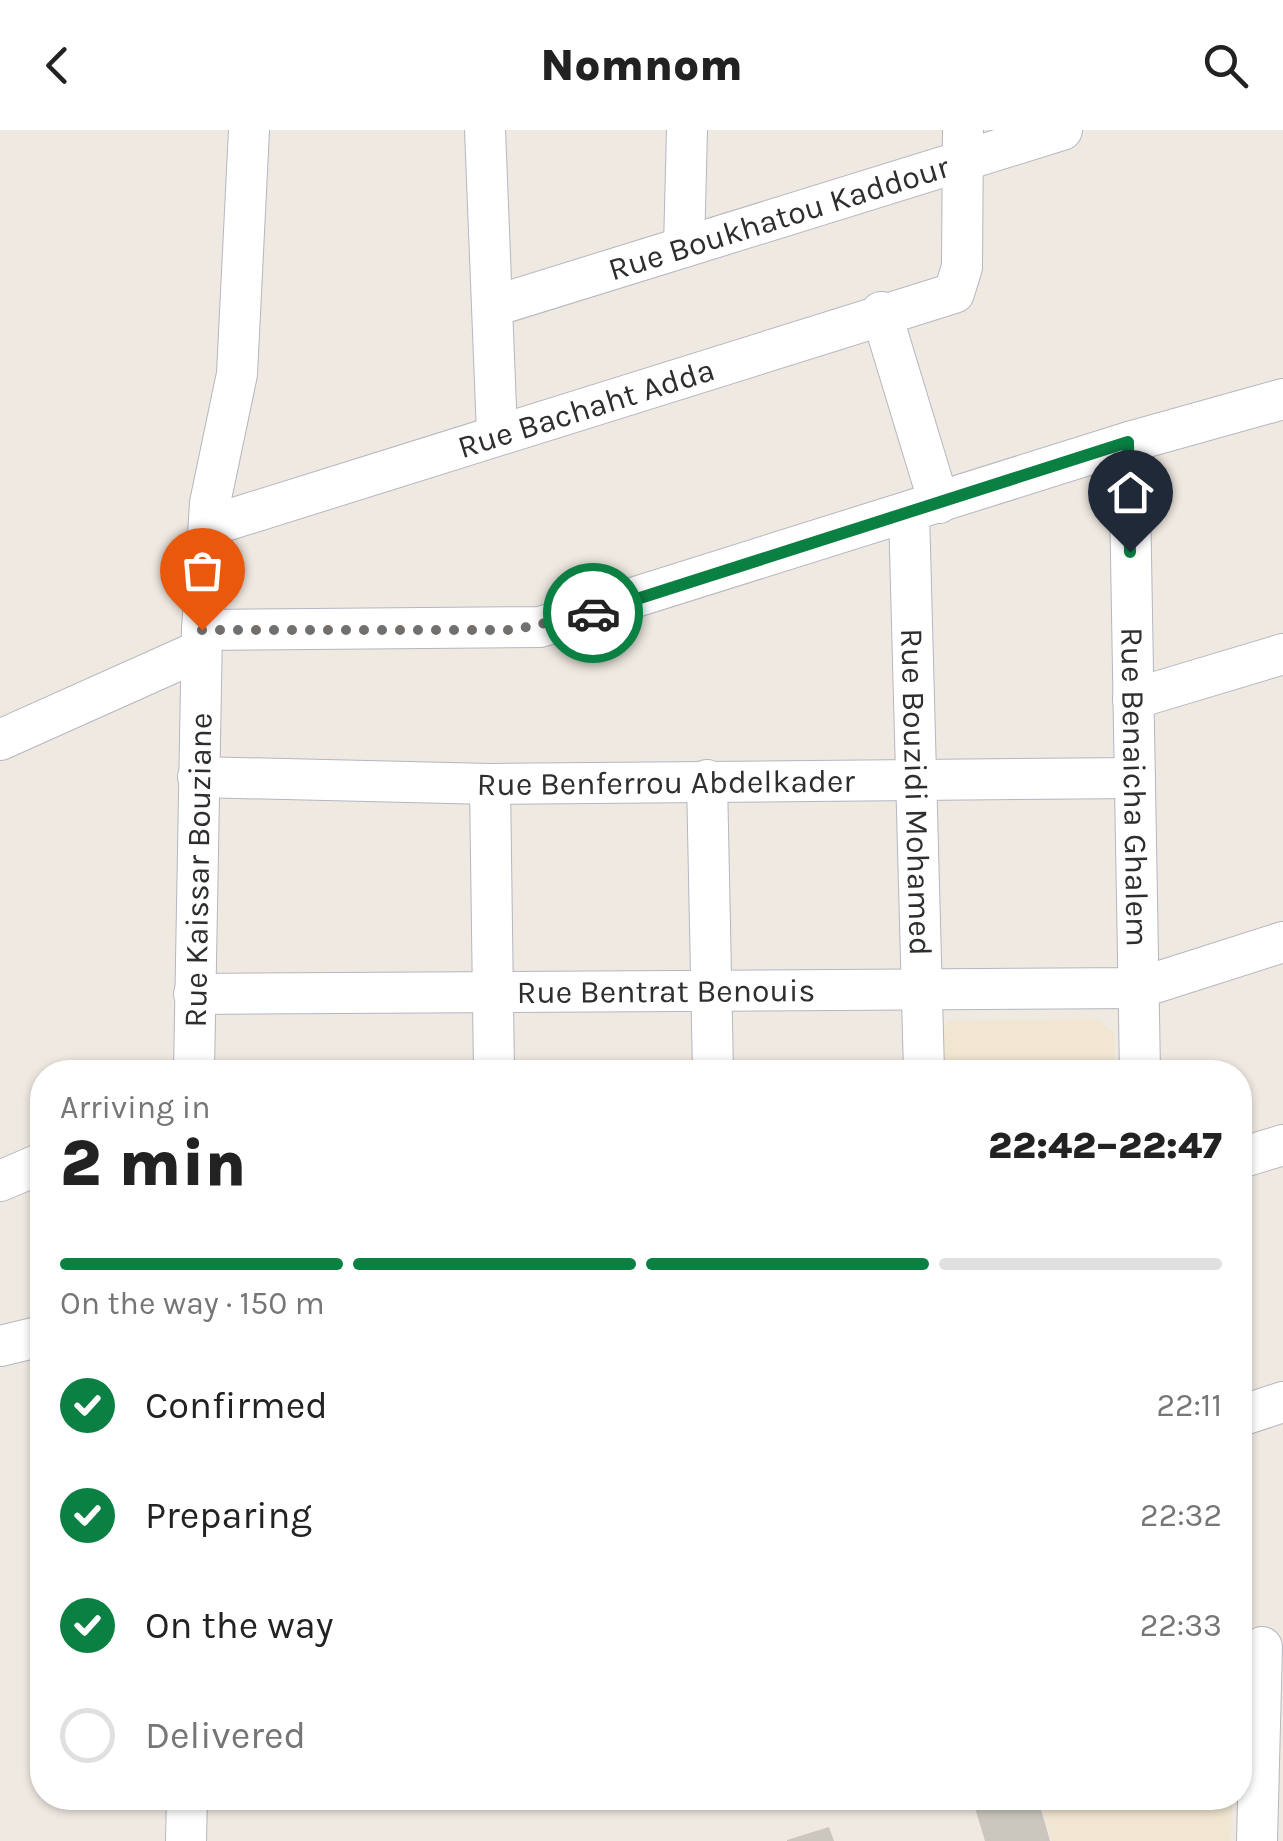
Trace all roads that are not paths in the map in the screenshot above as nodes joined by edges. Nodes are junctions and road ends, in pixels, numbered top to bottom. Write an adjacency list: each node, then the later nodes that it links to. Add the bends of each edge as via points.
1 (249, 130): 13 (street, Rue Kaissar Bouziane, via 237,374)
2 (485, 130): 7 (street)
3 (687, 130): 6 (street)
4 (1062, 130): 5 (street, Rue Boukhatou Kaddour)
5 (963, 146): 6 (street, Rue Boukhatou Kaddour); 8 (street, Rue Bachaht Adda, via 958,286 945,297)
6 (684, 247): 7 (street, Rue Boukhatou Kaddour)
7 (494, 306): 10 (street)
8 (881, 312): 10 (street, Rue Bachaht Adda); 12 (street, Rue Bouzidi Mohamed)
9 (1283, 399): 11 (street)
10 (497, 433): 13 (street, Rue Bachaht Adda)
11 (1128, 442): 12 (street); 16 (street, Rue Benaicha Ghalem)
12 (924, 507): 14 (street, via 540,628); 21 (street, Rue Bouzidi Mohamed)
13 (209, 526): 14 (street, Rue Kaissar Bouziane)
14 (202, 640): 17 (street); 18 (street, Rue Kaissar Bouziane)
15 (1283, 654): 16 (street)
16 (1133, 698): 19 (street, Rue Benaicha Ghalem)
17 (0, 740)
18 (198, 777): 22 (street, Rue Benferrou Abdelkader); 28 (street, Rue Kaissar Bouziane)
19 (1135, 778): 21 (street, Rue Benferrou Abdelkader); 24 (street, Rue Benaicha Ghalem)
20 (707, 780): 21 (street, Rue Benferrou Abdelkader); 22 (street, Rue Benferrou Abdelkader); 25 (street)
21 (916, 780): 26 (street, Rue Bouzidi Mohamed)
22 (490, 784): 27 (street)
23 (1283, 942): 24 (street, Rue Bentrat Benouis)
24 (1139, 988): 26 (street, Rue Bentrat Benouis); 33 (street, Rue Benaicha Ghalem)
25 (712, 991): 26 (street, Rue Bentrat Benouis); 27 (street, Rue Bentrat Benouis); 31 (street)
26 (923, 991): 32 (street, Rue Bouzidi Mohamed)
27 (495, 992): 28 (street, Rue Bentrat Benouis); 30 (street)
28 (194, 994): 29 (street, Rue Kaissar Bouziane)
29 (194, 1060)
30 (494, 1060)
31 (713, 1060)
32 (924, 1060)
33 (1140, 1060)
34 (1283, 1145): 35 (street)
35 (1252, 1154)
36 (30, 1168): 37 (street)
37 (0, 1181)
38 (30, 1339): 39 (street)
39 (0, 1346)
40 (1283, 1402): 41 (street)
41 (1252, 1412)
42 (1262, 1647): 45 (street)
43 (187, 1810): 44 (street)
44 (186, 1841)
45 (1257, 1841)

